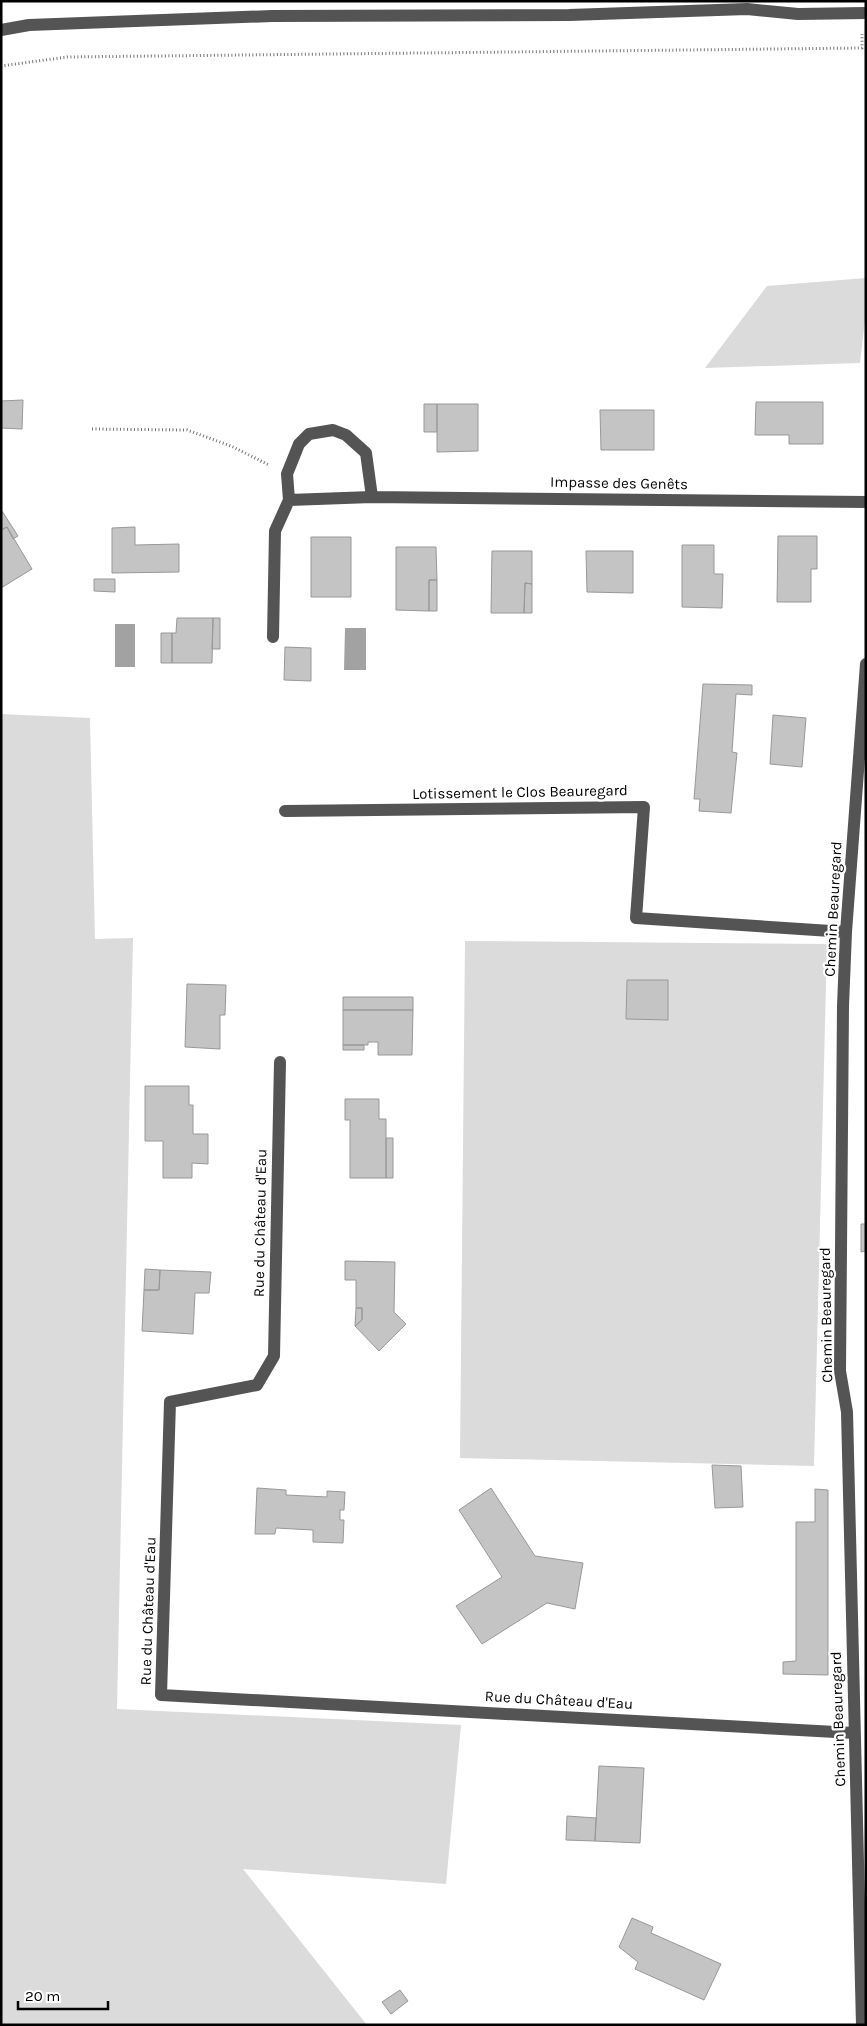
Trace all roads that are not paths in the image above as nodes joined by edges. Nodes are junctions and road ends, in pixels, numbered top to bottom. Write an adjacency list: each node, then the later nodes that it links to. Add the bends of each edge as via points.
1 (770, 1): 2 (street)
2 (747, 9): 3 (street, via 798,14); 4 (street, via 569,15 272,16 29,25)
3 (864, 13)
4 (1, 30)
5 (372, 497): 6 (street, Impasse des Genêts); 6 (street, via 366,453 346,435 334,430 309,434 299,444 287,474); 7 (street, Impasse des Genêts)
6 (289, 500): 8 (street, via 275,531)
7 (866, 502)
8 (273, 637)
9 (866, 664): 11 (street, Chemin Beauregard)
10 (285, 811): 11 (street, Lotissement le Clos Beauregard, via 644,807 636,918)
11 (846, 932): 13 (street, Chemin Beauregard, via 840,1371 848,1412)
12 (280, 1062): 14 (street, Rue du Château d'Eau, via 274,1356 257,1386 170,1402 161,1695)
13 (860, 1692): 14 (street, Chemin Beauregard)
14 (854, 1733): 15 (street, Chemin Beauregard)
15 (862, 2025)

